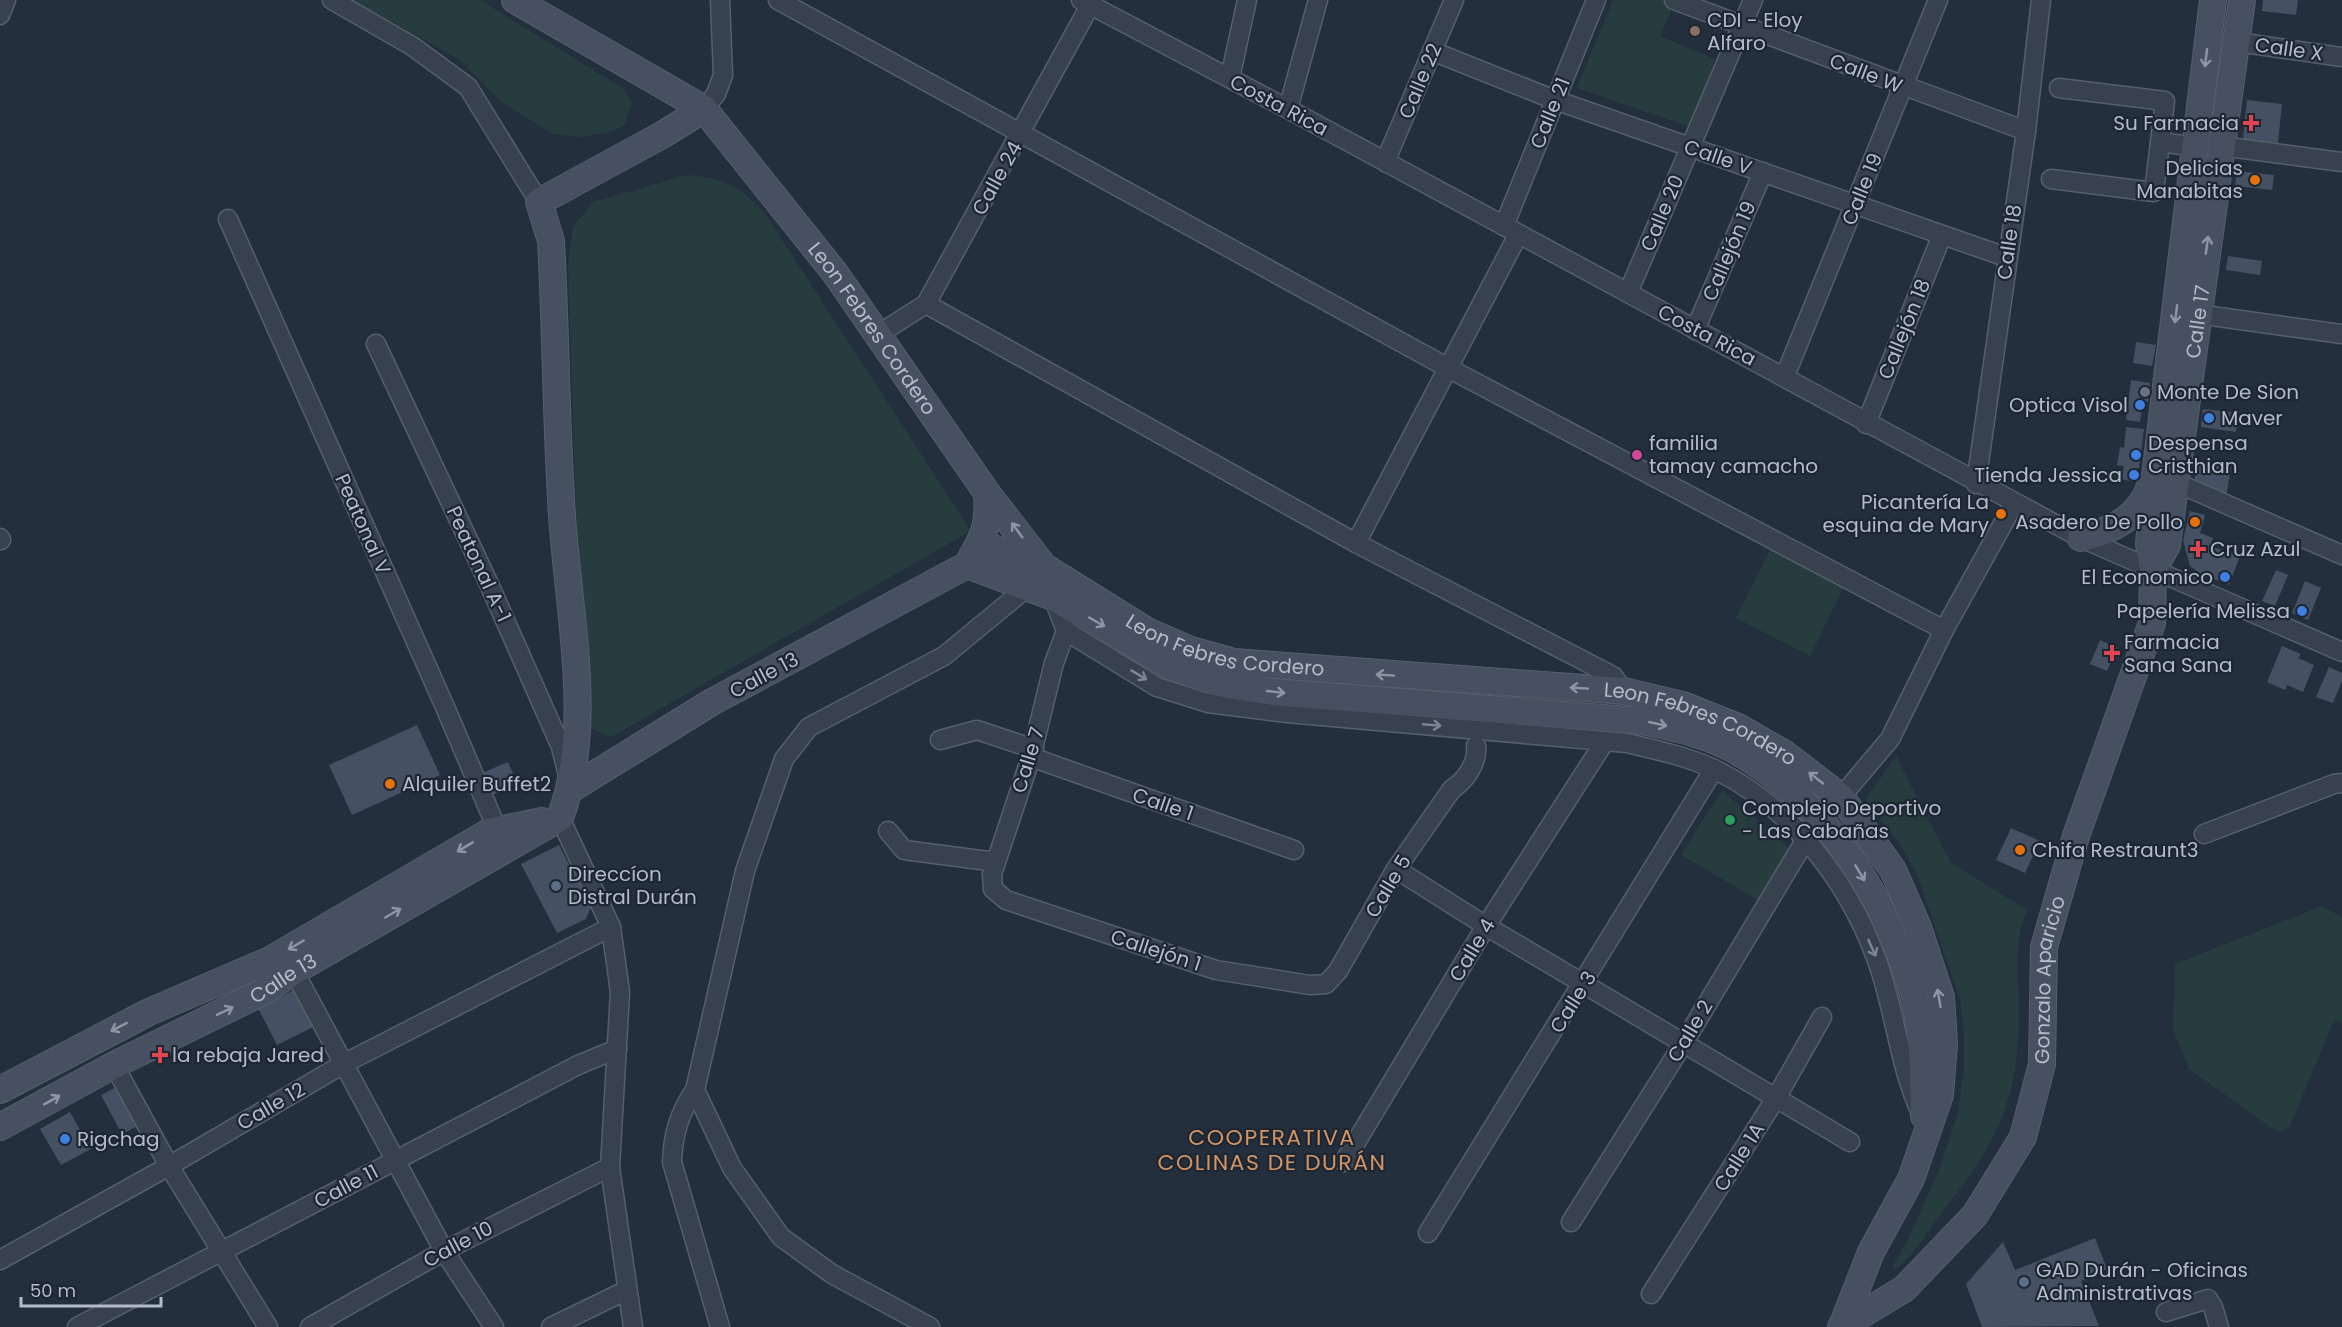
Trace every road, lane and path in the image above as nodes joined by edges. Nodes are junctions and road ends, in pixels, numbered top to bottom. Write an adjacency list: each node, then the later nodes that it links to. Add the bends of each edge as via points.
1 (6, 0): 17 (street)
2 (332, 0): 38 (street, via 412,46 468,87)
3 (515, 0): 26 (street, Leon Febres Cordero)
4 (720, 0): 26 (street, via 723,75 716,94)
5 (778, 0): 29 (street)
6 (1247, 0): 22 (street)
7 (1318, 0): 27 (street)
8 (1454, 0): 20 (street, Calle 22)
9 (1596, 0): 25 (street, Calle 21)
10 (1674, 0): 18 (street, Calle W)
11 (1753, 0): 18 (street, Calle 20)
12 (1938, 0): 23 (street, Calle 19)
13 (2041, 0): 28 (street, Calle 18)
14 (2213, 0): 33 (street, Calle 17, one-way to 33)
15 (2242, 0): 19 (street, Calle 17)
16 (1089, 2): 22 (street, Costa Rica); 29 (street, Calle 24)
17 (0, 15)
18 (1742, 27): 23 (street, Calle W); 32 (street, Calle 20)
19 (2237, 42): 21 (street, Calle X); 31 (street, Calle 17)
20 (1432, 51): 25 (street, Calle V); 34 (street, Calle 22)
21 (2342, 57)
22 (1230, 78): 27 (street, Costa Rica)
23 (1903, 87): 28 (street, Calle W); 39 (street, Calle 19)
24 (2059, 88): 30 (street, via 2165,100)
25 (1555, 100): 32 (street, Calle V); 41 (street, Calle 21)
26 (704, 109): 38 (street); 49 (street, Leon Febres Cordero, via 835,273)
27 (1288, 109): 34 (street, Costa Rica)
28 (2026, 131): 43 (street, Calle 18)
29 (1021, 134): 45 (street, Calle 24); 51 (street)
30 (2160, 142): 33 (street); 37 (street, via 2154,192)
31 (2221, 146): 35 (street); 46 (street, Calle 17, one-way to 31)
32 (1690, 147): 36 (street, Calle V); 44 (street, Calle 20)
33 (2196, 147): 54 (street, Calle 17, one-way to 54)
34 (1385, 162): 41 (street, Costa Rica)
35 (2342, 162)
36 (1763, 172): 39 (street, Calle V); 47 (street, Callejón 19)
37 (2051, 179)
38 (539, 202): 78 (street, via 552,241 562,514 575,659 577,744)
39 (1856, 205): 42 (street, Calle V); 52 (street, Calle 19)
40 (228, 219): 81 (street, Peatonal V)
41 (1511, 230): 44 (street, Costa Rica); 51 (street, Calle 21)
42 (1942, 235): 43 (street, Calle V); 53 (street, Callejón 18)
43 (2007, 257): 55 (street, Calle 18)
44 (1628, 293): 47 (street, Costa Rica)
45 (926, 304): 49 (street, Calle 24); 60 (street)
46 (2197, 314): 48 (street); 54 (street, Calle 17)
47 (1695, 330): 52 (street, Costa Rica)
48 (2342, 334)
49 (877, 335): 56 (street, Leon Febres Cordero)
50 (376, 344): 78 (street, Peatonal A-1, via 561,747)
51 (1450, 369): 60 (street, Calle 21); 67 (street)
52 (1785, 376): 53 (street, Costa Rica)
53 (1866, 424): 55 (street, Costa Rica)
54 (2165, 475): 58 (street, via 2131,516 2108,531); 61 (street); 64 (street, Calle 17, via 2167,545)
55 (1976, 483): 57 (street, Costa Rica)
56 (987, 493): 59 (street, via 988,521); 63 (street, Leon Febres Cordero, one-way to 56)
57 (2014, 504): 58 (street, Costa Rica); 67 (street)
58 (2081, 538): 64 (street, Costa Rica)
59 (980, 543): 62 (street); 63 (street, Leon Febres Cordero)
60 (1356, 543): 71 (street, via 1613,676)
61 (2342, 555)
62 (967, 565): 65 (street, Leon Febres Cordero); 78 (street, Calle 13, via 712,702)
63 (1046, 568): 65 (street); 70 (street, Leon Febres Cordero, one-way to 63, via 1234,662 1191,650 1147,631)
64 (2153, 570): 69 (street, Costa Rica); 126 (street, Gonzalo Aparicio, via 2152,623 2076,836 2044,947 2042,1064 2024,1137 1975,1215 1904,1289)
65 (1029, 588): 66 (street, Leon Febres Cordero); 101 (street, via 944,656 809,727 784,759 745,871)
66 (1053, 597): 68 (street); 72 (street, Leon Febres Cordero, one-way to 72, via 1172,667 1222,684)
67 (1944, 630): 79 (street, via 1890,739)
68 (1066, 632): 72 (street, one-way to 72, via 1158,687 1208,703 1287,713); 75 (street, Calle 7, via 1054,663)
69 (2342, 652)
70 (1500, 683): 71 (street, Leon Febres Cordero, one-way to 70); 72 (street, Calle 5)
71 (1624, 691): 79 (street, Leon Febres Cordero, one-way to 71, via 1785,754 1738,727 1683,705)
72 (1492, 719): 74 (street); 87 (street, Calle 5, via 1476,746 1477,757 1460,784 1452,789); 95 (street, Leon Febres Cordero, one-way to 95, via 1642,721 1692,732 1736,751 1786,786 1827,826 1860,871 1893,936)
73 (940, 740): 75 (street, Calle 1, via 977,730)
74 (1605, 741): 76 (street, via 1677,755); 89 (street, Calle 4)
75 (1032, 753): 85 (street, Calle 1); 86 (street, Calle 7)
76 (1714, 769): 84 (street, via 1769,802); 93 (street, Calle 3)
77 (2342, 783): 83 (street)
78 (571, 789): 80 (street)
79 (1841, 797): 95 (street, Leon Febres Cordero, one-way to 79, via 1941,997 1918,927 1893,870)
80 (560, 818): 81 (street, Calle 13); 90 (street); 91 (street, Calle 13, one-way to 80)
81 (497, 829): 100 (street, Calle 13, one-way to 100, via 270,960 149,1012)
82 (888, 831): 86 (street, via 904,850)
83 (2204, 834)
84 (1806, 839): 96 (street, Calle 2); 104 (street, one-way to 104, via 1852,902 1877,959 1909,1087)
85 (1294, 850)
86 (996, 862): 88 (street, Calle 7)
87 (1396, 869): 89 (street); 92 (street, Calle 5, via 1338,971)
88 (993, 889): 92 (street, Callejón 1, via 1006,900 1216,970 1310,985)
89 (1486, 926): 93 (street); 107 (street, Calle 4)
90 (611, 927): 97 (street, via 621,992); 98 (street, Calle 12)
91 (294, 971): 98 (street); 99 (street, Calle 13, one-way to 91, via 264,992)
92 (1326, 984)
93 (1584, 984): 96 (street); 111 (street, Calle 3)
94 (1822, 1017): 102 (street, Calle 1A)
95 (1932, 1039): 104 (street, Leon Febres Cordero, via 1940,1095)
96 (1683, 1044): 102 (street); 110 (street, Calle 2)
97 (617, 1049): 106 (street, Calle 11, via 578,1065); 109 (street)
98 (345, 1063): 106 (street); 108 (street, Calle 12)
99 (114, 1065): 103 (street, Calle 13, one-way to 99); 108 (street)
100 (0, 1090)
101 (695, 1090): 124 (street, via 682,1109 673,1140 672,1162); 125 (street, via 732,1168 781,1237 832,1274)
102 (1776, 1098): 105 (street); 116 (street, Calle 1A)
103 (0, 1128)
104 (1925, 1130): 126 (street, Leon Febres Cordero, via 1911,1179 1871,1252)
105 (1850, 1142)
106 (396, 1160): 112 (street, Calle 11); 113 (street)
107 (1344, 1162)
108 (169, 1166): 112 (street); 114 (street, Calle 12)
109 (610, 1167): 113 (street, Calle 10); 115 (street)
110 (1571, 1222)
111 (1428, 1233)
112 (223, 1251): 118 (street, Calle 11); 119 (street)
113 (444, 1251): 120 (street, Calle 10); 121 (street)
114 (0, 1260)
115 (627, 1290): 122 (street); 123 (street)
116 (1651, 1294)
117 (2166, 1311): 127 (street, via 2208,1299)
118 (78, 1327)
119 (268, 1327)
120 (310, 1327)
121 (494, 1327)
122 (551, 1327)
123 (633, 1327)
124 (720, 1327)
125 (930, 1327)
126 (1841, 1327)
127 (2219, 1327)

